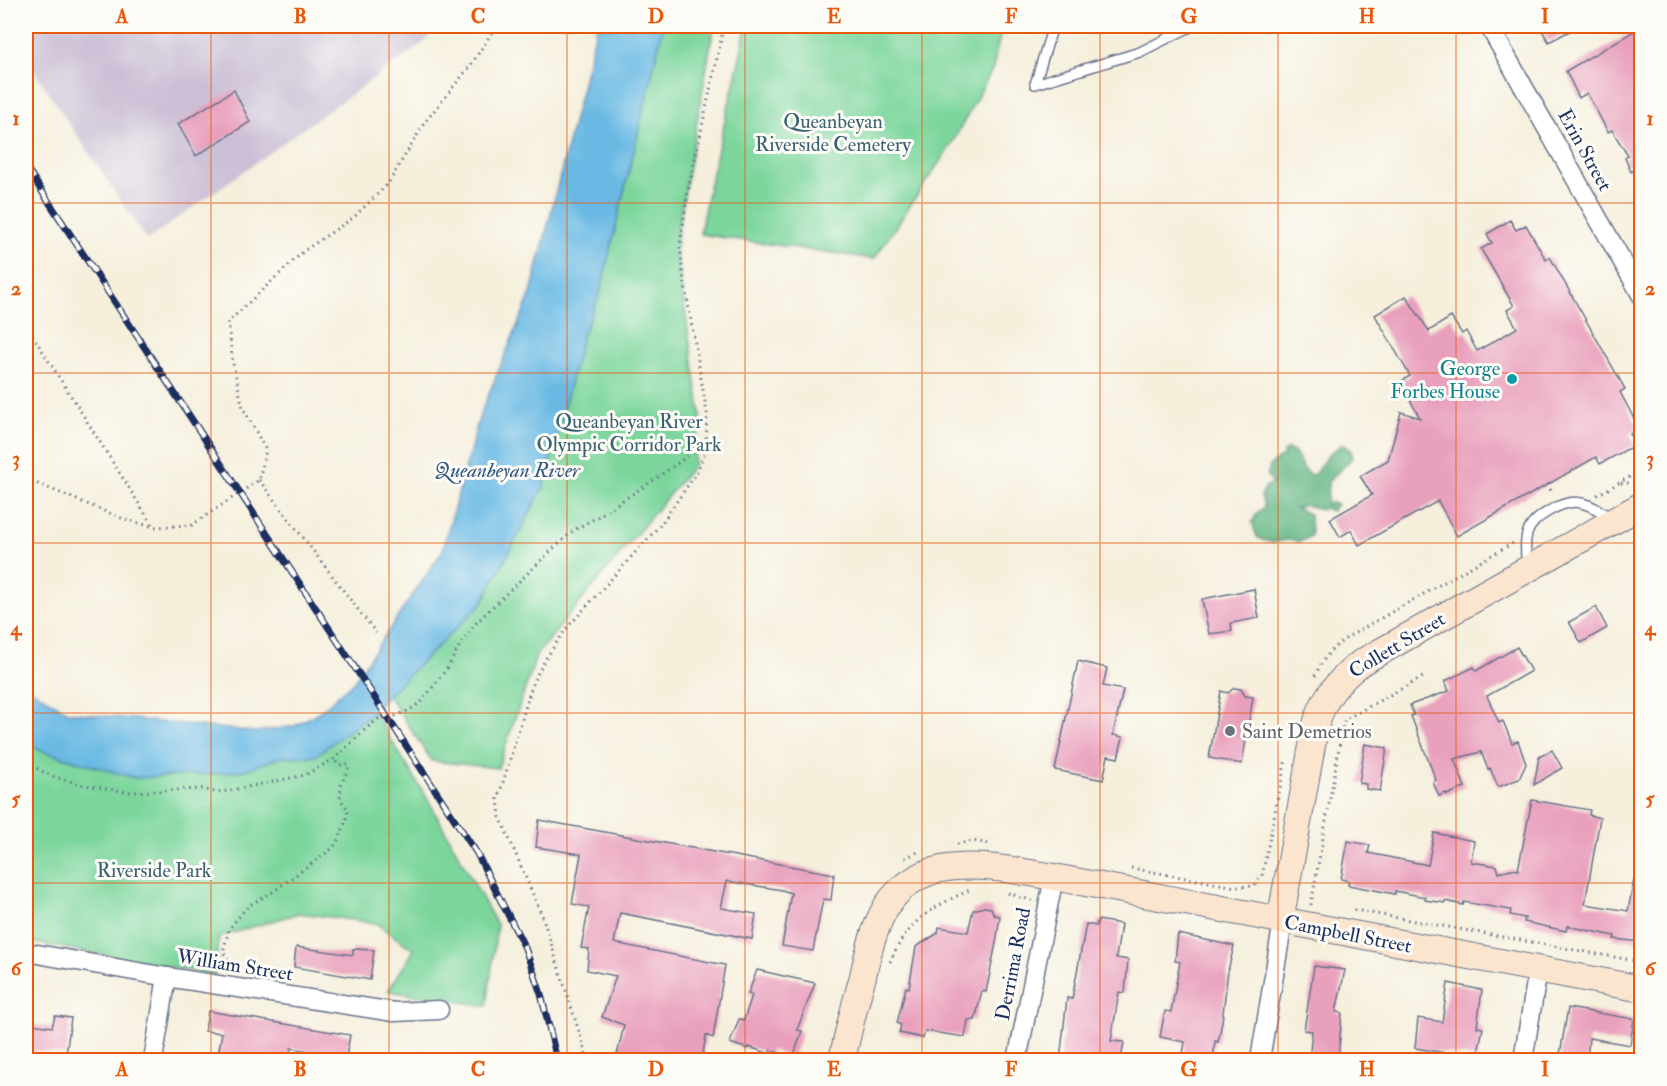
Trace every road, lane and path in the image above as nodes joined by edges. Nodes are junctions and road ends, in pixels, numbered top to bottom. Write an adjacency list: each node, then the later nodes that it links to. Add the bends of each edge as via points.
1 (496, 26): 10 (path, via 471,65 425,122 388,184 354,219 305,250 228,322 243,408 266,450)
2 (724, 26): 8 (path, via 680,245 707,412)
3 (1053, 26): 4 (lane, via 1035,84 1140,52)
4 (1191, 26)
5 (1490, 26): 6 (street, Erin Street)
6 (1641, 296)
7 (26, 325): 15 (path)
8 (707, 442): 22 (path, via 574,530 477,622 422,701 410,710 381,717); 44 (path, via 696,474 683,495 566,629 546,658 533,682 498,799 500,817 543,918)
9 (26, 479): 15 (path, via 126,520)
10 (259, 480): 15 (path, via 192,525); 18 (path)
11 (1618, 483): 11 (path, via 1635,483 1641,470 1634,474); 12 (path)
12 (1594, 497)
13 (1641, 505): 14 (street, Collett Street)
14 (1615, 520): 17 (street, Collett Street); 17 (lane, via 1572,502 1550,512 1536,520 1527,532)
15 (154, 527)
16 (1516, 541): 20 (path, via 1337,644 1324,658)
17 (1527, 569): 34 (street, Collett Street, via 1362,662 1327,696 1312,743)
18 (376, 633)
19 (1423, 677): 34 (path, via 1344,720)
20 (1313, 680)
21 (1286, 755): 28 (path, via 1262,876 1254,886)
22 (334, 759): 23 (path, via 305,775 215,792 127,792 79,784); 40 (path, via 338,765 349,766 341,785 340,799 348,815 340,837 317,861 248,906 225,938 222,952)
23 (26, 763)
24 (952, 844): 25 (path)
25 (995, 844)
26 (921, 851): 27 (path)
27 (904, 858)
28 (1125, 867)
29 (1054, 877): 32 (street, Derrima Road); 34 (street, Campbell Street); 45 (street, Campbell Street, via 961,867 928,873 900,890 886,907 877,928)
30 (979, 888): 38 (path, via 951,898 908,928)
31 (1004, 891): 32 (path, via 1028,901)
32 (1049, 902): 46 (street, Derrima Road)
33 (1344, 908): 36 (path)
34 (1290, 923): 37 (street, Campbell Street); 47 (street, Collett Street)
35 (26, 952): 39 (street, William Street)
36 (1641, 962)
37 (1538, 970): 41 (street, Campbell Street); 48 (street)
38 (887, 971)
39 (167, 977): 40 (street, William Street); 43 (street)
40 (244, 988): 42 (street, William Street, via 394,1012)
41 (1641, 989)
42 (439, 1010)
43 (153, 1060)
44 (588, 1060)
45 (842, 1060)
46 (1017, 1060)
47 (1260, 1060)
48 (1523, 1060)

